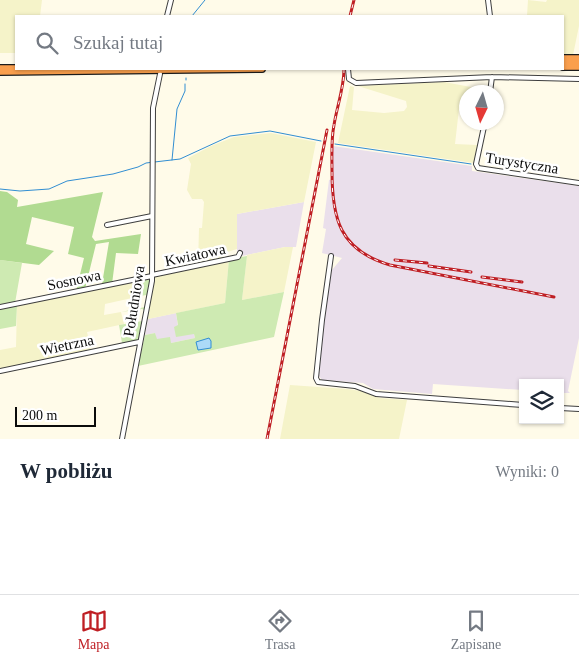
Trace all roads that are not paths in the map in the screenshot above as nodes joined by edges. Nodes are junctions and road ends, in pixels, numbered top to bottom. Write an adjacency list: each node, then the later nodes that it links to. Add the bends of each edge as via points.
1 (171, 0): 3 (street)
2 (488, 0): 4 (street)
3 (167, 15)
4 (490, 15)
5 (564, 58): 6 (highway)
6 (579, 58)
7 (564, 62): 8 (highway)
8 (579, 63)
9 (564, 67): 10 (highway)
10 (579, 67)
11 (0, 68): 12 (highway)
12 (15, 68)
13 (175, 70): 15 (highway)
14 (348, 70): 17 (street, via 350,79 356,83)
15 (0, 72)
16 (160, 74): 22 (street, Południowa, via 155,97)
17 (492, 76): 18 (street); 19 (street)
18 (579, 79)
19 (491, 85)
20 (483, 130): 21 (street, Turystyczna, via 476,164 478,168)
21 (579, 184)
22 (152, 216): 23 (street); 26 (street, Południowa)
23 (106, 225)
24 (240, 253): 26 (street, Kwiatowa, via 238,257)
25 (331, 256): 30 (street, via 318,382 356,386 376,394)
26 (152, 276): 27 (street, Sosnowa); 28 (street, Południowa)
27 (0, 307)
28 (139, 342): 29 (street, Wietrzna); 33 (street, Południowa)
29 (0, 371)
30 (519, 405)
31 (564, 408): 32 (street)
32 (579, 409)
33 (122, 439)

